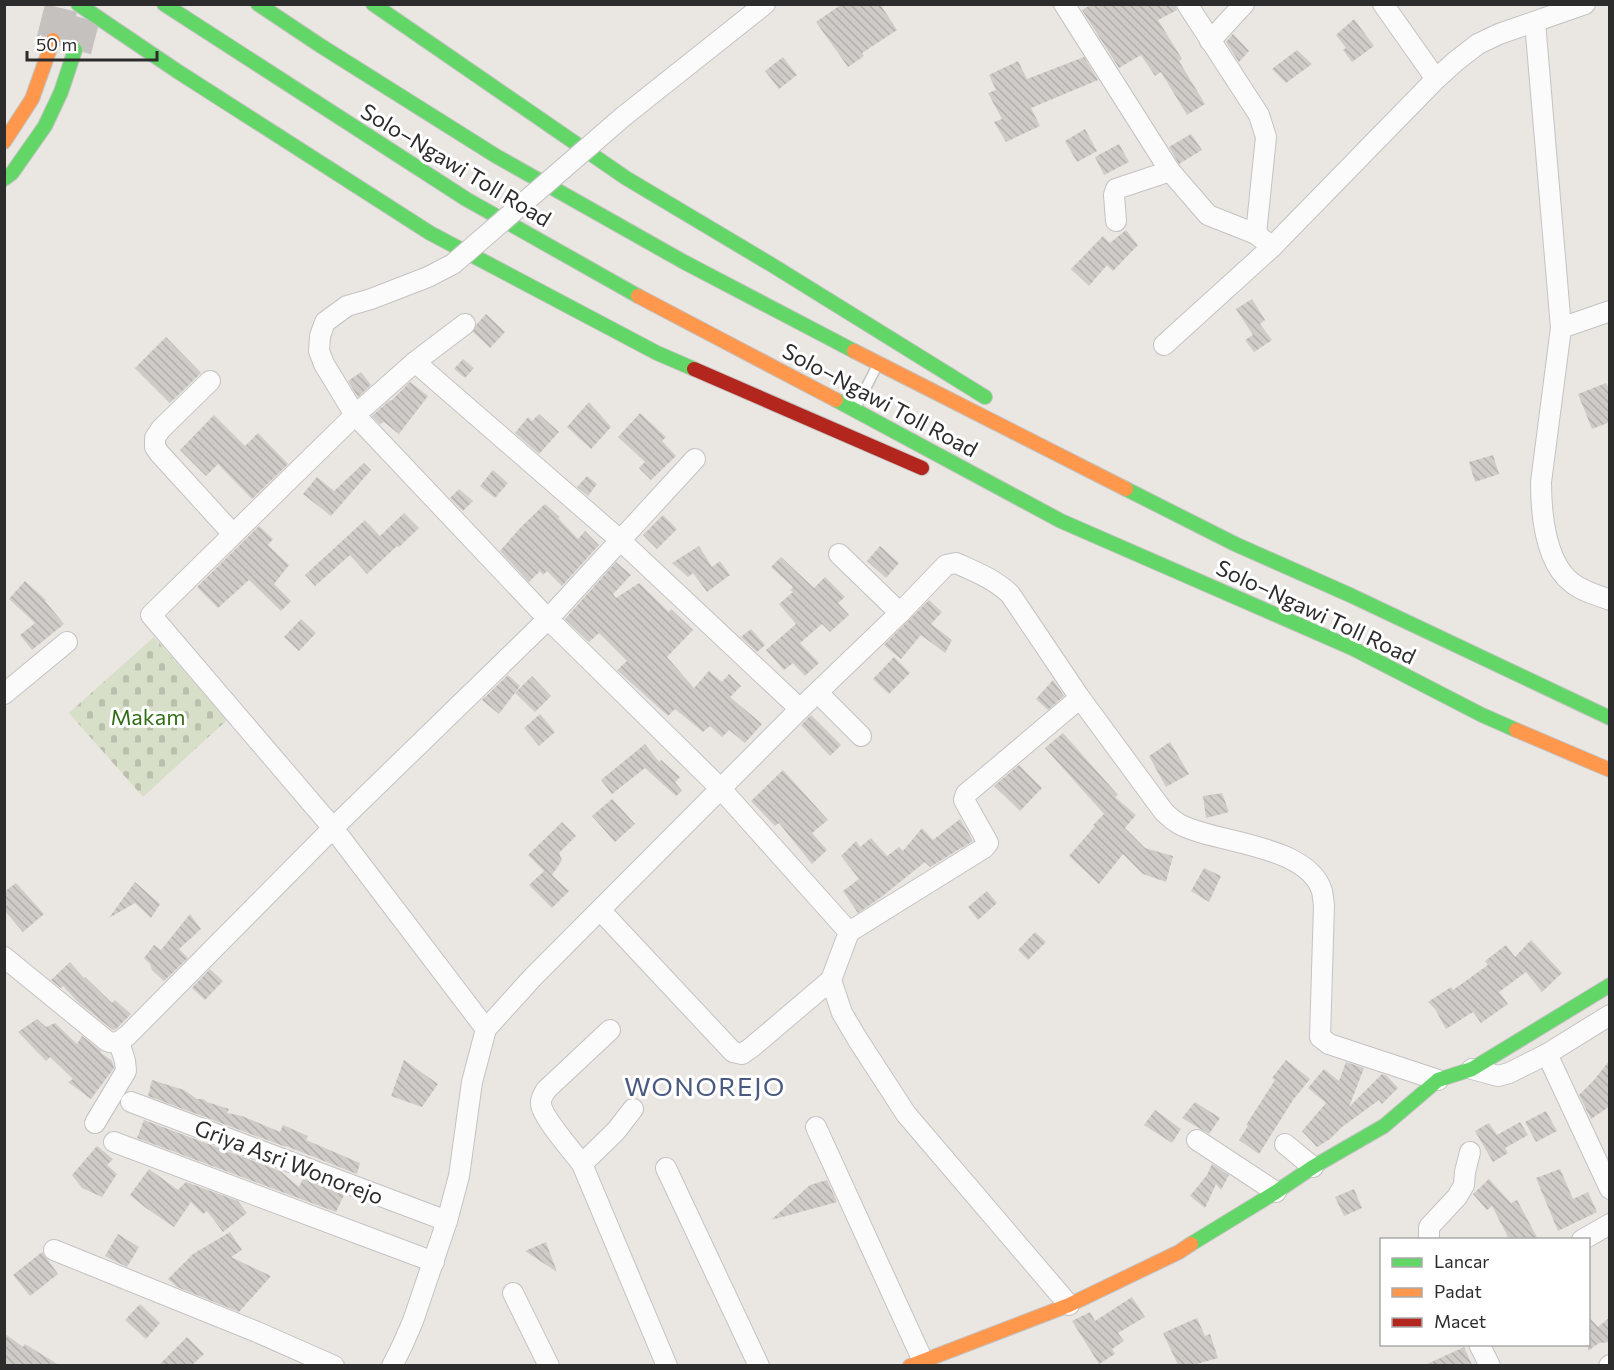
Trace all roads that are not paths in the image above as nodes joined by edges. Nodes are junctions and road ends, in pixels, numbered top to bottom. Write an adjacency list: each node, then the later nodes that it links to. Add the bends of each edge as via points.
1 (78, 4): 34 (main road, via 430,233 657,353)
2 (164, 4): 30 (main road, Solo–Ngawi Toll Road, via 466,199 672,315)
3 (258, 4): 27 (main road, Solo–Ngawi Toll Road, via 496,156 684,262)
4 (373, 4): 29 (main road, via 626,178)
5 (765, 4): 31 (street, bridge, via 624,116 453,264 347,306 325,322 319,351)
6 (1064, 4): 17 (street)
7 (1187, 4): 13 (street)
8 (1244, 4): 13 (street)
9 (1383, 4): 15 (street)
10 (1585, 4): 11 (street)
11 (1535, 22): 15 (street, via 1478,44); 24 (street)
12 (53, 40): 16 (main road, via 32,99)
13 (1210, 42): 20 (street, via 1259,115 1266,137)
14 (75, 50): 18 (main road, via 45,126)
15 (1436, 79): 21 (street)
16 (4, 142)
17 (1170, 171): 19 (street, via 1116,189); 20 (street, via 1208,215)
18 (4, 180)
19 (1116, 221)
20 (1256, 234): 21 (street)
21 (1272, 247): 25 (street)
22 (1610, 311): 24 (street)
23 (465, 324): 26 (street)
24 (1561, 328): 41 (street, via 1541,507 1548,542 1559,568 1570,582)
25 (1164, 345)
26 (415, 362): 31 (street); 39 (street)
27 (878, 364): 30 (lane); 36 (main road, Solo–Ngawi Toll Road)
28 (210, 381): 38 (street, via 162,429 155,438 155,447)
29 (995, 403)
30 (855, 410): 37 (main road, Solo–Ngawi Toll Road)
31 (354, 415): 38 (street); 43 (street)
32 (1046, 434): 36 (main road)
33 (695, 459): 39 (street)
34 (934, 474)
35 (987, 496): 37 (main road)
36 (1178, 515): 49 (main road, Solo–Ngawi Toll Road)
37 (1061, 521): 51 (main road, Solo–Ngawi Toll Road, via 1352,648 1482,715)
38 (233, 534): 53 (street, via 152,615)
39 (620, 540): 43 (street); 48 (street)
40 (840, 554): 42 (street)
41 (1610, 600)
42 (900, 613): 45 (street); 47 (street, via 946,565 956,563 992,579 1019,606)
43 (548, 619): 52 (street); 53 (street)
44 (67, 642): 46 (street)
45 (818, 693): 48 (street); 50 (street)
46 (4, 694)
47 (1080, 698): 55 (street, via 966,794 964,800 987,840 984,848); 65 (street, via 1173,820 1290,858 1315,878 1324,905 1322,1040)
48 (800, 710): 52 (street)
49 (1610, 718)
50 (861, 736)
51 (1610, 770)
52 (721, 789): 54 (street); 55 (street)
53 (333, 828): 60 (street); 62 (street)
54 (600, 910): 57 (street, via 733,1052 742,1054 752,1047); 60 (street)
55 (849, 932): 57 (street)
56 (4, 957): 62 (street, via 107,1041)
57 (831, 980): 87 (street, via 852,1031 906,1114)
58 (1610, 985): 64 (main road)
59 (1610, 1015): 63 (street)
60 (486, 1029): 80 (street, via 472,1082 459,1176)
61 (610, 1030): 74 (street, via 541,1098 544,1114)
62 (119, 1042): 68 (street, via 126,1071)
63 (1547, 1054): 64 (street, via 1498,1076); 75 (street)
64 (1472, 1070): 65 (main road)
65 (1438, 1080): 76 (main road, via 1384,1126)
66 (131, 1102): 80 (street, Griya Asri Wonorejo)
67 (633, 1109): 74 (street)
68 (95, 1123)
69 (816, 1127): 90 (street)
70 (1197, 1140): 79 (street)
71 (114, 1142): 85 (street)
72 (1285, 1144): 76 (street)
73 (1470, 1152): 82 (street, via 1464,1185 1429,1227)
74 (582, 1164): 94 (street)
75 (1605, 1165): 78 (street)
76 (1313, 1167): 79 (main road)
77 (666, 1168): 95 (street)
78 (1610, 1189)
79 (1276, 1192): 87 (main road, via 1179,1252)
80 (447, 1221): 85 (street)
81 (1610, 1224): 83 (street)
82 (1429, 1238)
83 (1584, 1238)
84 (54, 1250): 91 (street)
85 (434, 1262): 92 (street)
86 (513, 1293): 93 (street)
87 (1069, 1305): 89 (main road)
88 (1480, 1346): 96 (street)
89 (948, 1359): 90 (main road)
90 (916, 1363)
91 (334, 1365)
92 (392, 1365)
93 (549, 1365)
94 (667, 1365)
95 (759, 1365)
96 (1490, 1365)

